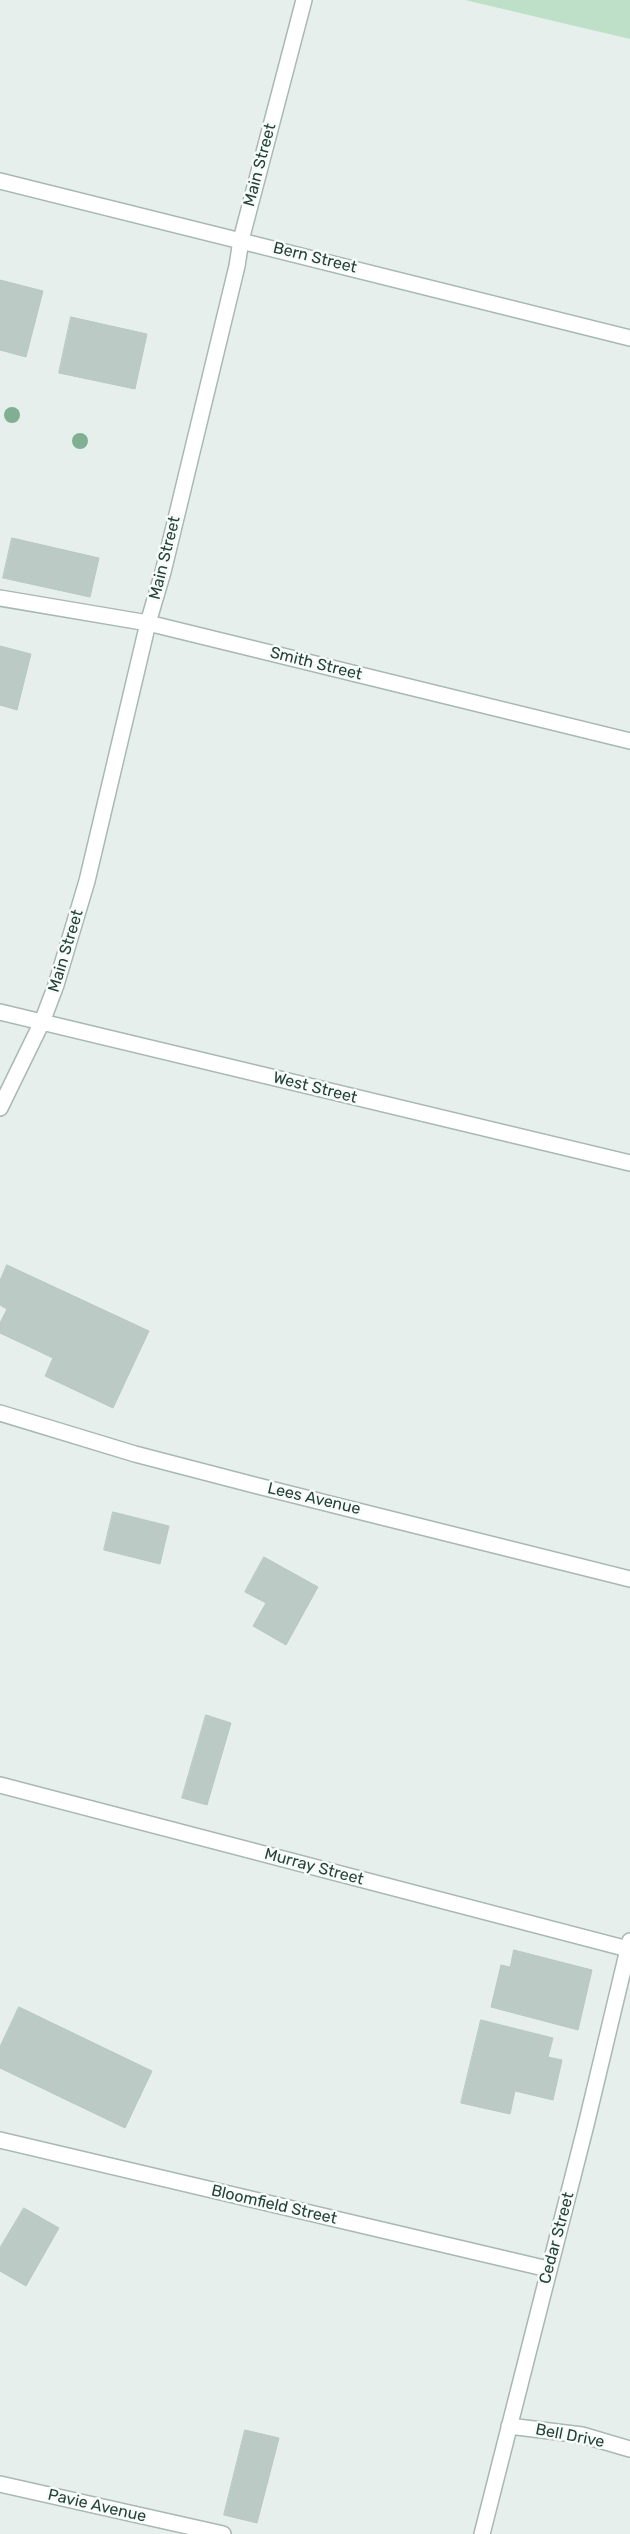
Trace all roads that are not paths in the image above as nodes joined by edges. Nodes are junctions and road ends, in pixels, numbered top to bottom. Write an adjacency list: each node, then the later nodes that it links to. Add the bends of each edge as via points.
1 (304, 0): 3 (street, Main Street)
2 (0, 181): 3 (street, Bern Street)
3 (241, 240): 4 (street, Bern Street); 6 (street, Main Street, via 238,266)
4 (630, 338)
5 (0, 598): 6 (street, Smith Street)
6 (148, 623): 7 (street, Smith Street); 9 (street, Main Street, via 87,881)
7 (630, 741)
8 (0, 1012): 9 (street, West Street)
9 (42, 1022): 10 (street, Main Street); 11 (street, West Street)
10 (0, 1108)
11 (630, 1163)
12 (0, 1412): 13 (street, Lees Avenue, via 135,1454)
13 (630, 1579)
14 (0, 1785): 15 (street, Murray Street)
15 (629, 1945): 16 (street, Cedar Street)
16 (626, 1973): 18 (street, Cedar Street)
17 (0, 2140): 18 (street, Bloomfield Street)
18 (548, 2269): 19 (street, Cedar Street)
19 (509, 2426): 20 (street, Bell Drive, via 582,2435); 23 (street, Cedar Street)
20 (630, 2449)
21 (0, 2484): 22 (street, Pavie Avenue)
22 (222, 2534)
23 (482, 2534)

